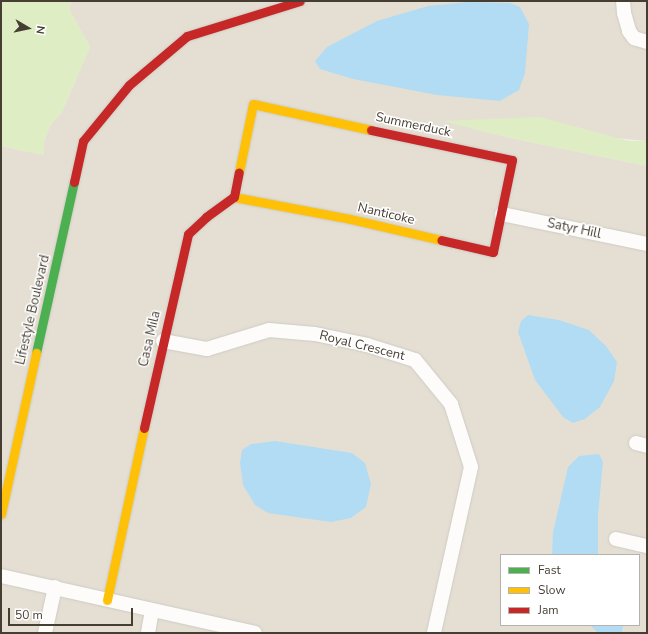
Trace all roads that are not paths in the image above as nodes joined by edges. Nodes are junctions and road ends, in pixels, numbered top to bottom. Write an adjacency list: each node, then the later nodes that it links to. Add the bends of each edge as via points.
1 (300, 1): 8 (street, Lifestyle Boulevard, via 187,36 129,85 83,141)
2 (624, 1): 3 (street, via 624,14 630,31)
3 (641, 40)
4 (234, 197): 5 (street, Nanticoke, via 350,219 493,252); 5 (street, Summerduck, via 253,104 512,160); 7 (street, Casa Mila, via 206,216 188,234)
5 (502, 214): 6 (street, Satyr Hill)
6 (647, 244)
7 (162, 341): 13 (street, Casa Mila); 18 (street, Royal Crescent, via 207,349 269,330 315,334 359,343 415,360 451,404 471,467)
8 (1, 514)
9 (616, 539): 10 (street)
10 (647, 546)
11 (1, 576): 12 (street)
12 (55, 587): 13 (street); 15 (street)
13 (107, 600): 14 (street)
14 (152, 610): 16 (street); 17 (street)
15 (45, 633)
16 (148, 633)
17 (251, 633)
18 (434, 633)

